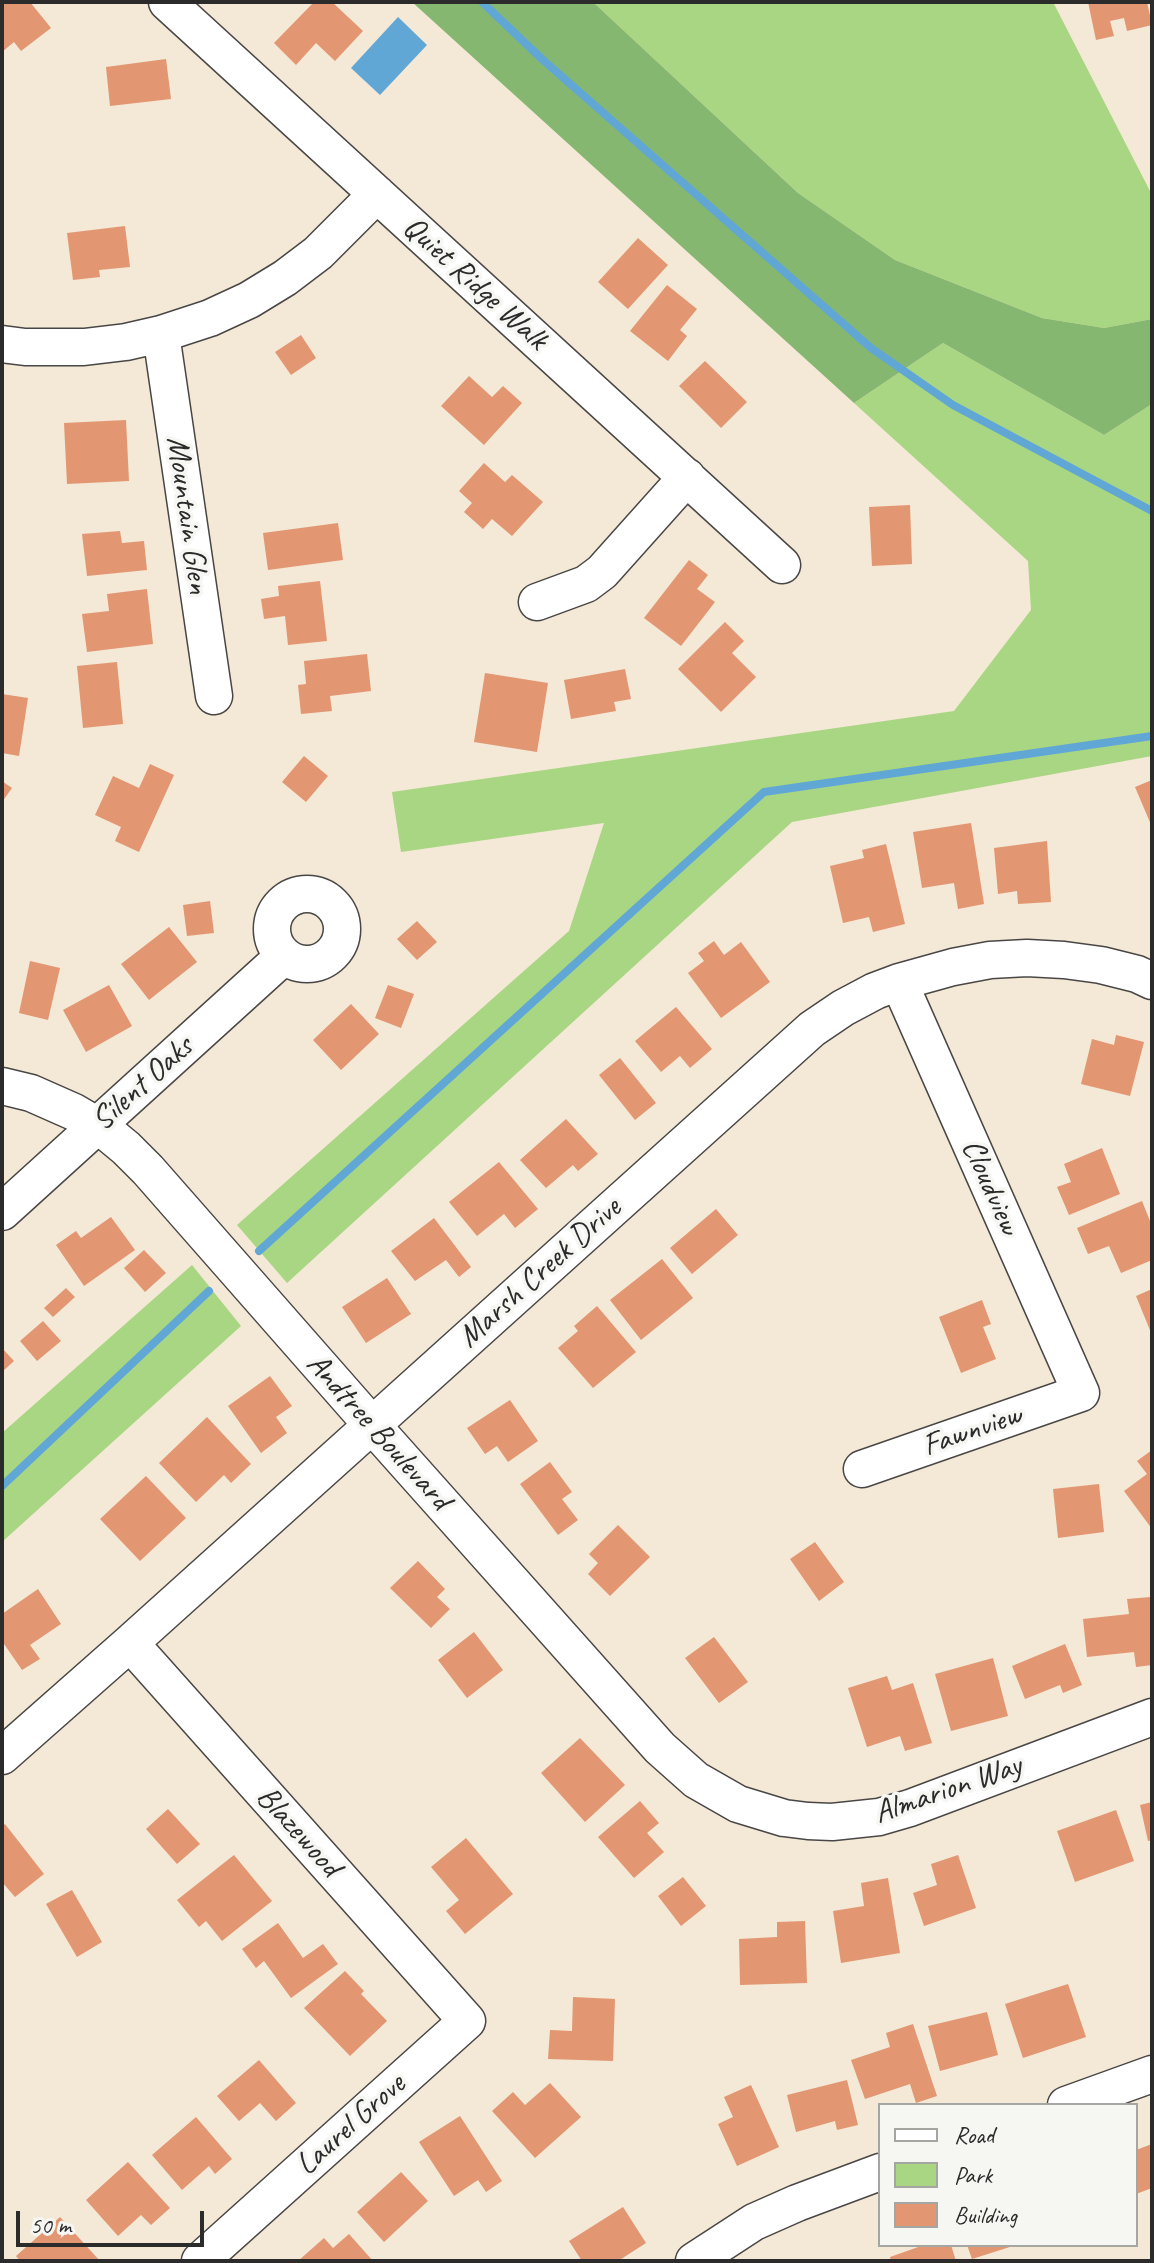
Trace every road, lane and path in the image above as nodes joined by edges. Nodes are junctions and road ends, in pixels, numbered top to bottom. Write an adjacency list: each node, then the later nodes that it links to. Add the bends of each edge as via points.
1 (167, 2): 2 (street, Quiet Ridge Walk)
2 (377, 194): 3 (street, via 285,278 210,318); 5 (street, Quiet Ridge Walk)
3 (161, 334): 4 (street, via 84,347); 8 (street, Mountain Glen)
4 (2, 344)
5 (687, 477): 6 (street, Quiet Ridge Walk); 7 (street, via 602,572 586,584)
6 (782, 565)
7 (537, 602)
8 (214, 696)
9 (284, 956): 13 (street, Silent Oaks)
10 (1152, 981): 11 (street, Marsh Creek Drive, via 1101,965 1027,958 990,960)
11 (899, 982): 15 (street, Cloudview); 16 (street, Marsh Creek Drive, via 843,1008 783,1053)
12 (2, 1086): 13 (street, Andtree Boulevard, via 31,1093)
13 (97, 1125): 14 (street, Silent Oaks); 16 (street, Andtree Boulevard, via 148,1170)
14 (2, 1212)
15 (1081, 1393): 17 (street, Fawnview)
16 (372, 1425): 18 (street, Marsh Creek Drive); 21 (street, Andtree Boulevard, via 660,1748 696,1780)
17 (862, 1469)
18 (130, 1643): 20 (street, Marsh Creek Drive); 22 (street, Blazewood)
19 (1152, 1717): 21 (street, Almarion Way, via 879,1817 808,1821)
20 (2, 1756)
21 (738, 1804)
22 (467, 2021): 26 (street, Laurel Grove)
23 (1152, 2074): 24 (street)
24 (1072, 2103)
25 (878, 2173): 27 (street, via 754,2222)
26 (200, 2261)
27 (694, 2261)

